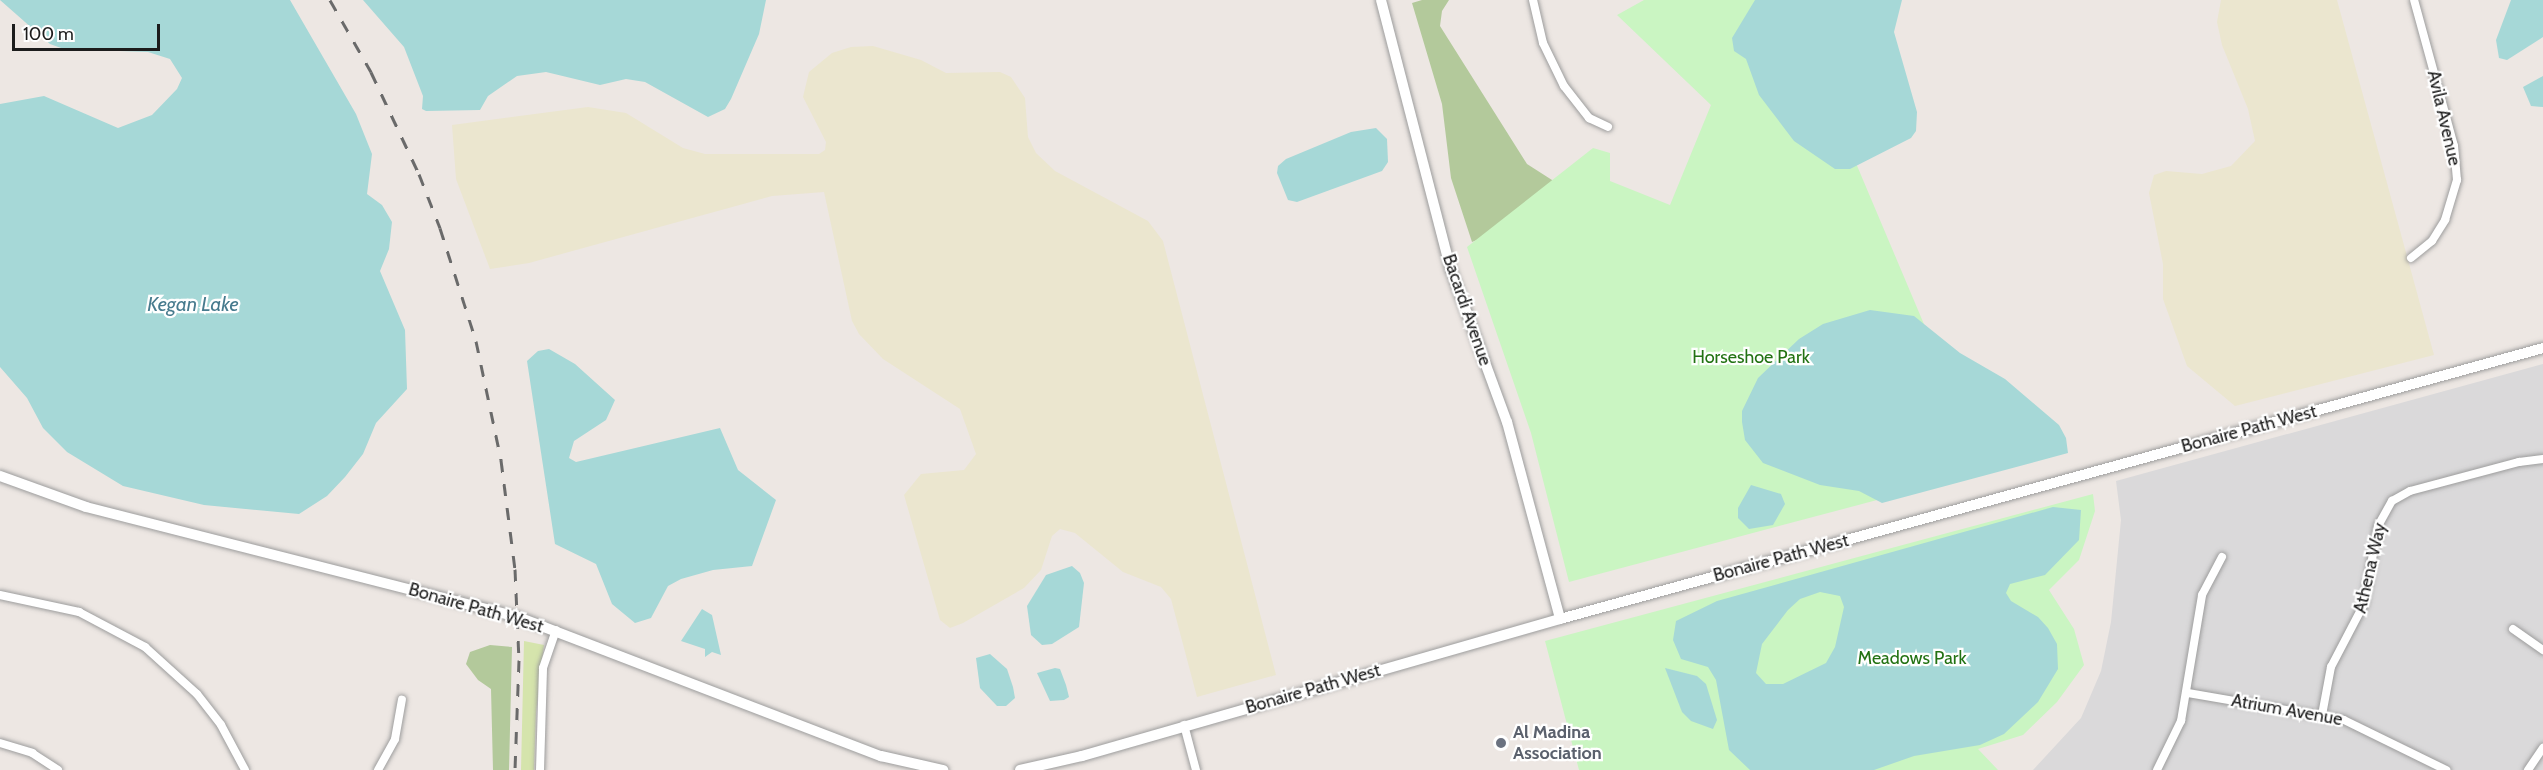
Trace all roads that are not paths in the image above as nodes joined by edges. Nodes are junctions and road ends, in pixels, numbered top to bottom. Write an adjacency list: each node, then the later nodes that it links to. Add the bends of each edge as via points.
1 (1382, 0): 11 (street, Bacardi Avenue, via 1451,270 1507,422)
2 (1533, 0): 4 (street, via 1543,43 1564,86 1589,118)
3 (2414, 0): 5 (street, Avila Avenue, via 2454,146 2457,180 2445,220 2432,241)
4 (1608, 127)
5 (2411, 258)
6 (2543, 348): 11 (street, Bonaire Path West)
7 (2543, 459): 17 (street, Athena Way, via 2410,491 2392,501 2378,526 2364,604 2331,668)
8 (0, 476): 13 (street, Bonaire Path West, via 86,507 496,610)
9 (2222, 557): 15 (street, via 2202,595)
10 (0, 595): 22 (street, via 79,612 145,647 197,694 221,725)
11 (1560, 619): 18 (street, Bonaire Path West)
12 (2513, 629): 14 (street)
13 (556, 630): 24 (street, via 543,668); 25 (street, Bonaire Path West, via 881,756)
14 (2543, 650)
15 (2188, 693): 17 (street, Atrium Avenue); 28 (street, via 2173,740)
16 (402, 700): 23 (street, via 395,739)
17 (2322, 715): 29 (street, Atrium Avenue, via 2359,725)
18 (1184, 725): 26 (street, Bonaire Path West); 27 (street)
19 (1, 743): 21 (street, via 32,753)
20 (2543, 748): 30 (street)
21 (58, 770)
22 (245, 770)
23 (378, 770)
24 (540, 770)
25 (943, 770)
26 (1020, 770)
27 (1196, 770)
28 (2157, 770)
29 (2446, 770)
30 (2528, 770)

